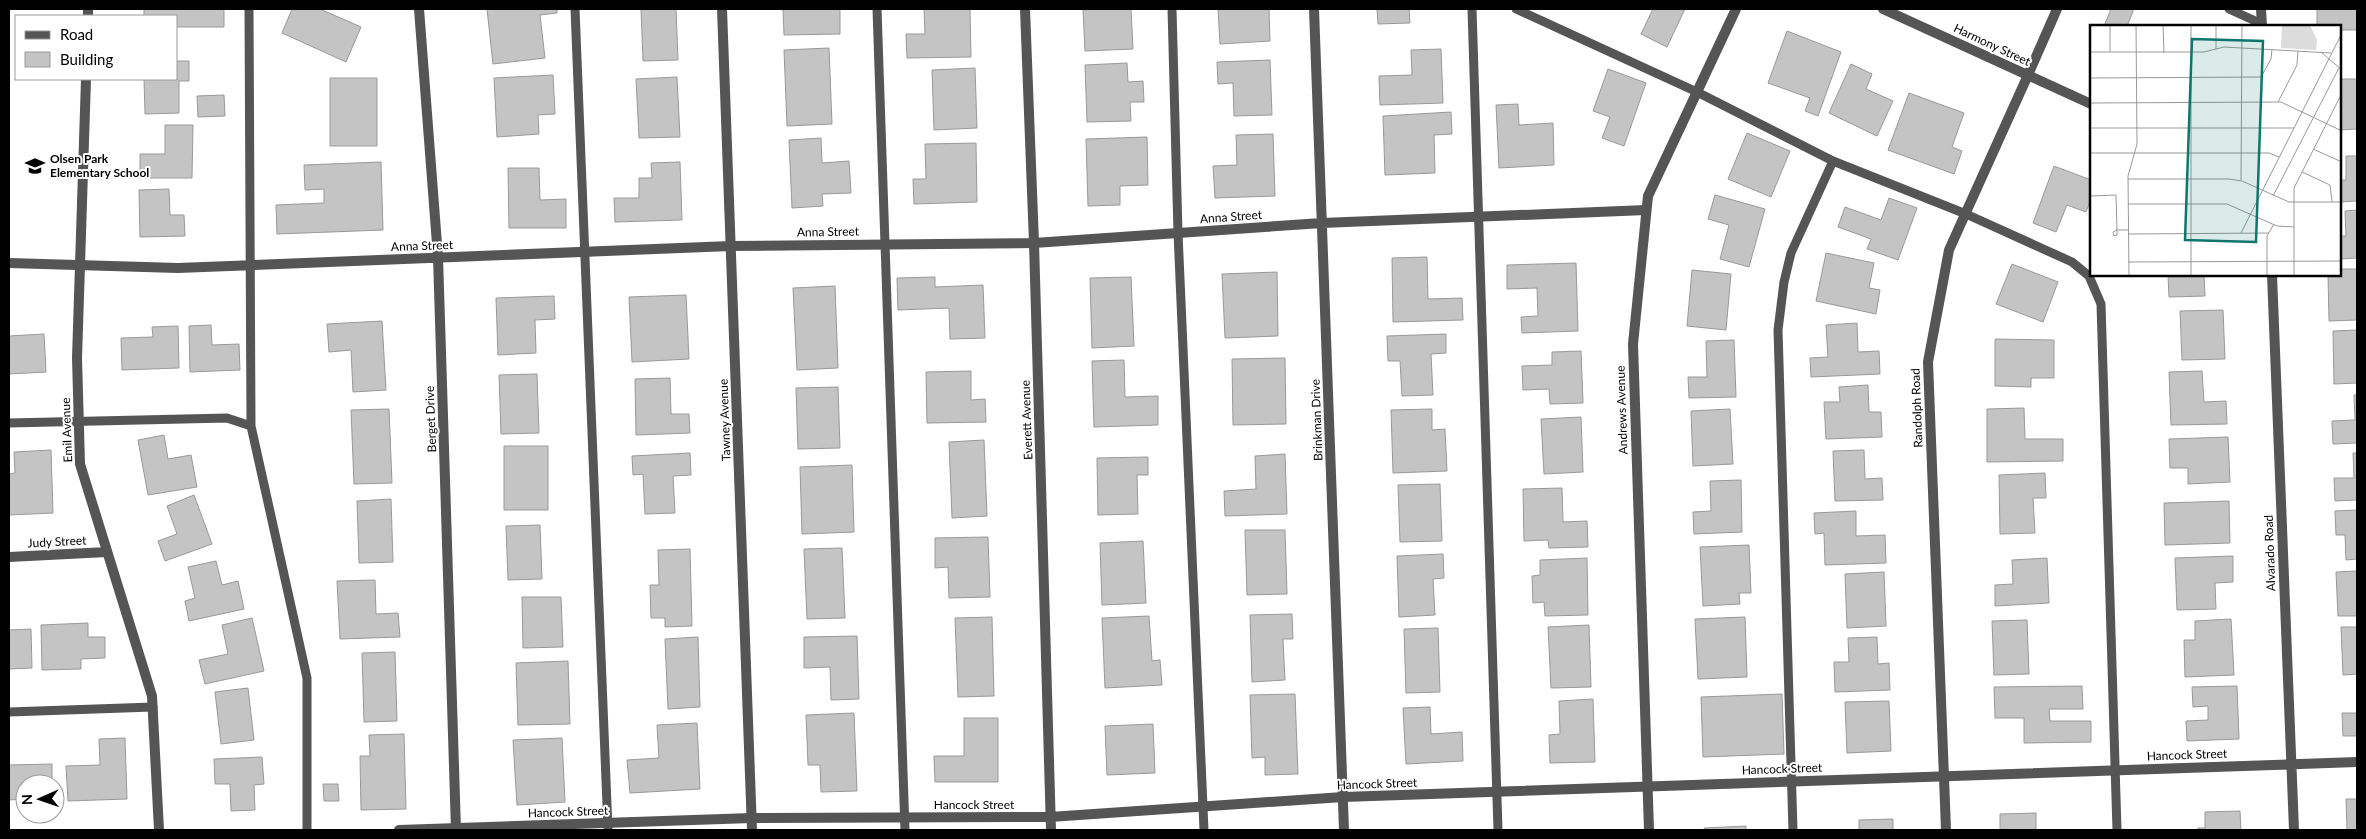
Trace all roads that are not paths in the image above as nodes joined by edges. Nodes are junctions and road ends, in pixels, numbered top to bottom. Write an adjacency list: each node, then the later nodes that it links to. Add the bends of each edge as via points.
1 (250, 9): 34 (lane)
2 (419, 9): 31 (street, Berget Drive)
3 (576, 9): 30 (lane)
4 (722, 9): 29 (street, Tawney Avenue)
5 (877, 9): 28 (lane)
6 (1025, 9): 27 (street, Everett Avenue)
7 (1172, 9): 26 (lane)
8 (1314, 9): 25 (street, Brinkman Drive)
9 (1472, 9): 24 (lane)
10 (1516, 9): 19 (lane)
11 (1736, 9): 19 (street, Andrews Avenue)
12 (1883, 9): 17 (street, Harmony Street)
13 (2058, 9): 17 (street, Randolph Road)
14 (2229, 9): 16 (lane)
15 (2261, 9): 16 (street)
16 (2262, 25)
17 (2028, 75): 20 (street, Harmony Street); 23 (street, Randolph Road)
18 (86, 80): 33 (street, Emil Avenue)
19 (1697, 92): 21 (lane); 22 (street, Andrews Avenue, via 1648,196)
20 (2090, 104)
21 (1833, 161): 23 (lane); 47 (lane, via 1791,253 1778,330)
22 (1646, 210): 24 (street, Anna Street); 48 (street, Andrews Avenue, via 1633,344)
23 (1966, 214): 45 (lane, via 2072,262 2088,276 2101,304); 46 (street, Randolph Road, via 1950,250 1928,362)
24 (1478, 217): 25 (street, Anna Street); 49 (lane)
25 (1322, 223): 26 (street, Anna Street); 50 (street, Brinkman Drive)
26 (1178, 233): 27 (street, Anna Street); 51 (lane)
27 (1034, 243): 28 (street, Anna Street); 52 (street, Everett Avenue)
28 (886, 244): 29 (street, Anna Street); 54 (lane)
29 (731, 246): 30 (street, Anna Street); 53 (street, Tawney Avenue)
30 (585, 252): 31 (street, Anna Street); 55 (lane)
31 (438, 257): 34 (street, Anna Street); 56 (street, Berget Drive)
32 (9, 263): 33 (street, Anna Street)
33 (80, 265): 34 (street, Anna Street, via 178,268); 36 (street, Emil Avenue)
34 (249, 265): 38 (lane)
35 (2272, 276): 44 (street, Alvarado Road)
36 (79, 421): 37 (lane); 38 (lane, via 227,418); 39 (street, Emil Avenue, via 80,464)
37 (9, 423)
38 (251, 426): 58 (lane, via 307,678)
39 (107, 552): 40 (street, Judy Street); 41 (street, Emil Avenue)
40 (9, 557)
41 (153, 707): 42 (lane); 57 (street, Emil Avenue)
42 (9, 712)
43 (2357, 762): 44 (street, Hancock Street)
44 (2291, 764): 45 (street, Hancock Street); 70 (street, Alvarado Road)
45 (2115, 770): 46 (street, Hancock Street); 69 (lane)
46 (1944, 776): 47 (street, Hancock Street); 68 (street, Randolph Road)
47 (1791, 782): 48 (street, Hancock Street); 67 (lane)
48 (1647, 787): 49 (street, Hancock Street); 66 (street, Andrews Avenue)
49 (1497, 792): 50 (street, Hancock Street); 65 (lane)
50 (1343, 797): 51 (street, Hancock Street); 64 (street, Brinkman Drive)
51 (1204, 807): 52 (street, Hancock Street); 63 (lane)
52 (1050, 817): 54 (street, Hancock Street); 62 (street, Everett Avenue)
53 (752, 818): 54 (street, Hancock Street); 55 (street, Hancock Street); 60 (street, Tawney Avenue)
54 (904, 818): 61 (lane)
55 (608, 827): 56 (street, Hancock Street)
56 (456, 829): 59 (street, Hancock Street)
57 (159, 830)
58 (307, 830)
59 (399, 830)
60 (752, 830)
61 (904, 830)
62 (1051, 830)
63 (1204, 830)
64 (1344, 830)
65 (1498, 830)
66 (1649, 830)
67 (1793, 830)
68 (1946, 830)
69 (2117, 830)
70 (2294, 830)

